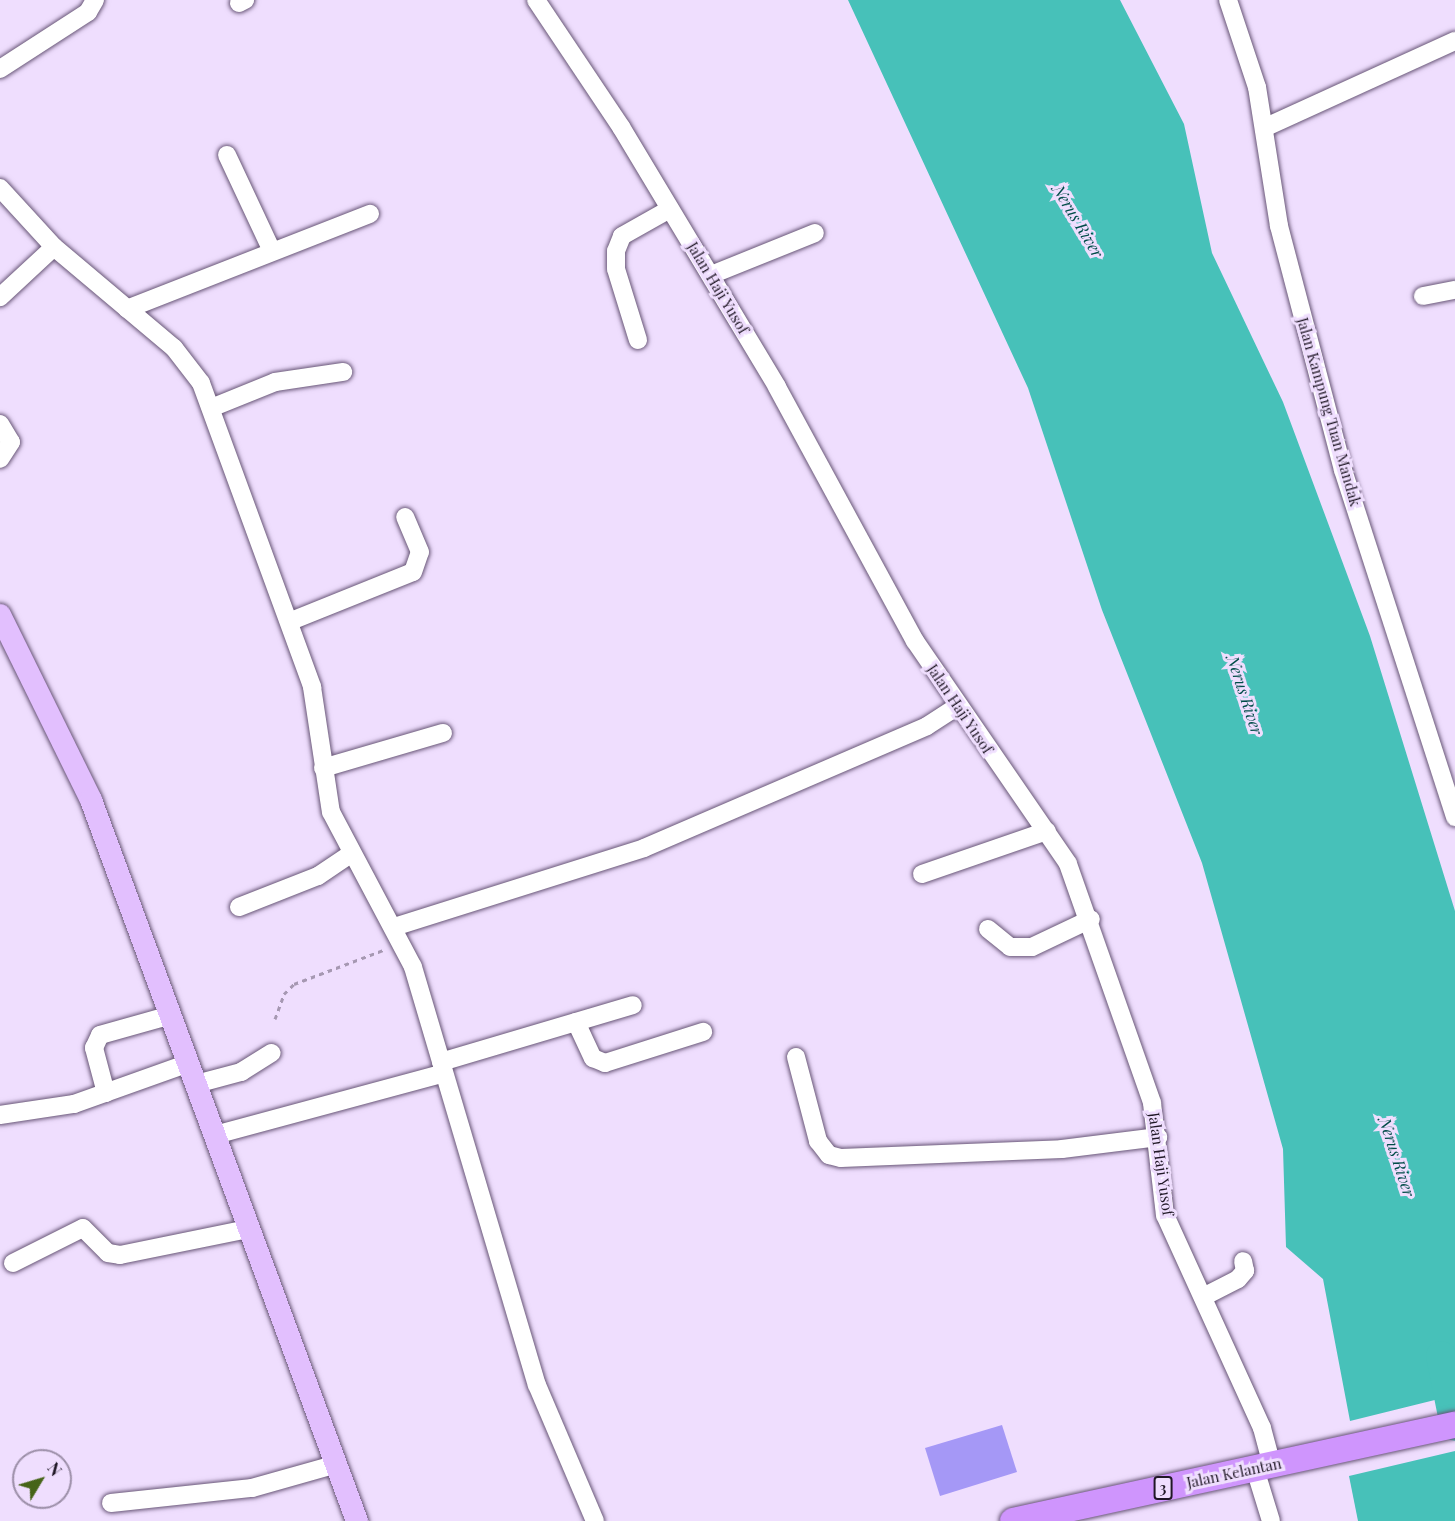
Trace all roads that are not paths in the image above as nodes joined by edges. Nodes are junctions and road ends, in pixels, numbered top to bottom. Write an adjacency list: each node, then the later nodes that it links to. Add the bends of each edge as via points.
1 (95, 0): 5 (street, via 88,12)
2 (536, 0): 9 (street, Jalan Haji Yusof)
3 (1228, 0): 6 (street, Jalan Kampung Tuan Mandak)
4 (1455, 41): 6 (street)
5 (0, 69)
6 (1266, 127): 30 (street, Jalan Kampung Tuan Mandak, via 1279,226 1342,470)
7 (227, 155): 13 (street)
8 (0, 188): 12 (street)
9 (670, 209): 14 (street, Jalan Haji Yusof); 19 (street, via 622,236 616,251 616,269)
10 (370, 214): 13 (street)
11 (815, 233): 14 (street)
12 (54, 247): 17 (street); 18 (street)
13 (272, 251): 18 (street)
14 (711, 275): 27 (street, Jalan Haji Yusof)
15 (1455, 290): 16 (street)
16 (1423, 296)
17 (0, 297)
18 (128, 309): 21 (street, via 190,364)
19 (638, 340)
20 (343, 372): 21 (street, via 275,382)
21 (211, 408): 26 (street)
22 (0, 424): 23 (street, via 11,442)
23 (0, 459)
24 (405, 517): 26 (street, via 420,552 413,572)
25 (0, 615): 39 (main road, via 91,800)
26 (291, 621): 29 (street, via 314,695)
27 (956, 707): 31 (street, Jalan Haji Yusof); 36 (street, via 927,726 644,848)
28 (443, 733): 29 (street)
29 (322, 768): 32 (street, via 331,812)
30 (1455, 817)
31 (1047, 831): 33 (street); 35 (street, Jalan Haji Yusof)
32 (351, 854): 34 (street, via 318,876); 36 (street)
33 (922, 874)
34 (239, 907)
35 (1091, 919): 37 (street, via 1032,946 1010,947); 50 (street, Jalan Haji Yusof, via 1152,1103)
36 (394, 927): 45 (street)
37 (988, 929)
38 (633, 1005): 40 (street)
39 (171, 1015): 44 (main road); 47 (street, via 100,1035 94,1048)
40 (576, 1022): 41 (street, via 593,1058 605,1063); 45 (street)
41 (703, 1032)
42 (271, 1053): 46 (street, via 241,1072)
43 (796, 1057): 50 (street, via 818,1141 829,1155 841,1158 1062,1149)
44 (189, 1063): 46 (main road); 47 (street)
45 (442, 1067): 49 (street); 60 (street, via 537,1385)
46 (196, 1084): 49 (main road)
47 (106, 1093): 48 (street)
48 (0, 1115)
49 (215, 1135): 51 (main road)
50 (1158, 1137): 54 (street, Jalan Haji Yusof, via 1165,1215)
51 (248, 1228): 53 (street, via 120,1255 108,1253 83,1228); 56 (main road)
52 (1243, 1261): 54 (street, via 1245,1271 1238,1279)
53 (14, 1263)
54 (1203, 1297): 57 (street, Jalan Haji Yusof, via 1262,1428)
55 (1455, 1425): 57 (highway, Jalan Kelantan / 3)
56 (337, 1464): 58 (street, via 252,1488); 59 (main road)
57 (1263, 1467): 61 (highway, Jalan Kelantan / 3); 62 (street, Jalan Haji Yusof)
58 (111, 1503)
59 (357, 1521)
60 (595, 1521)
61 (1013, 1521)
62 (1271, 1521)

